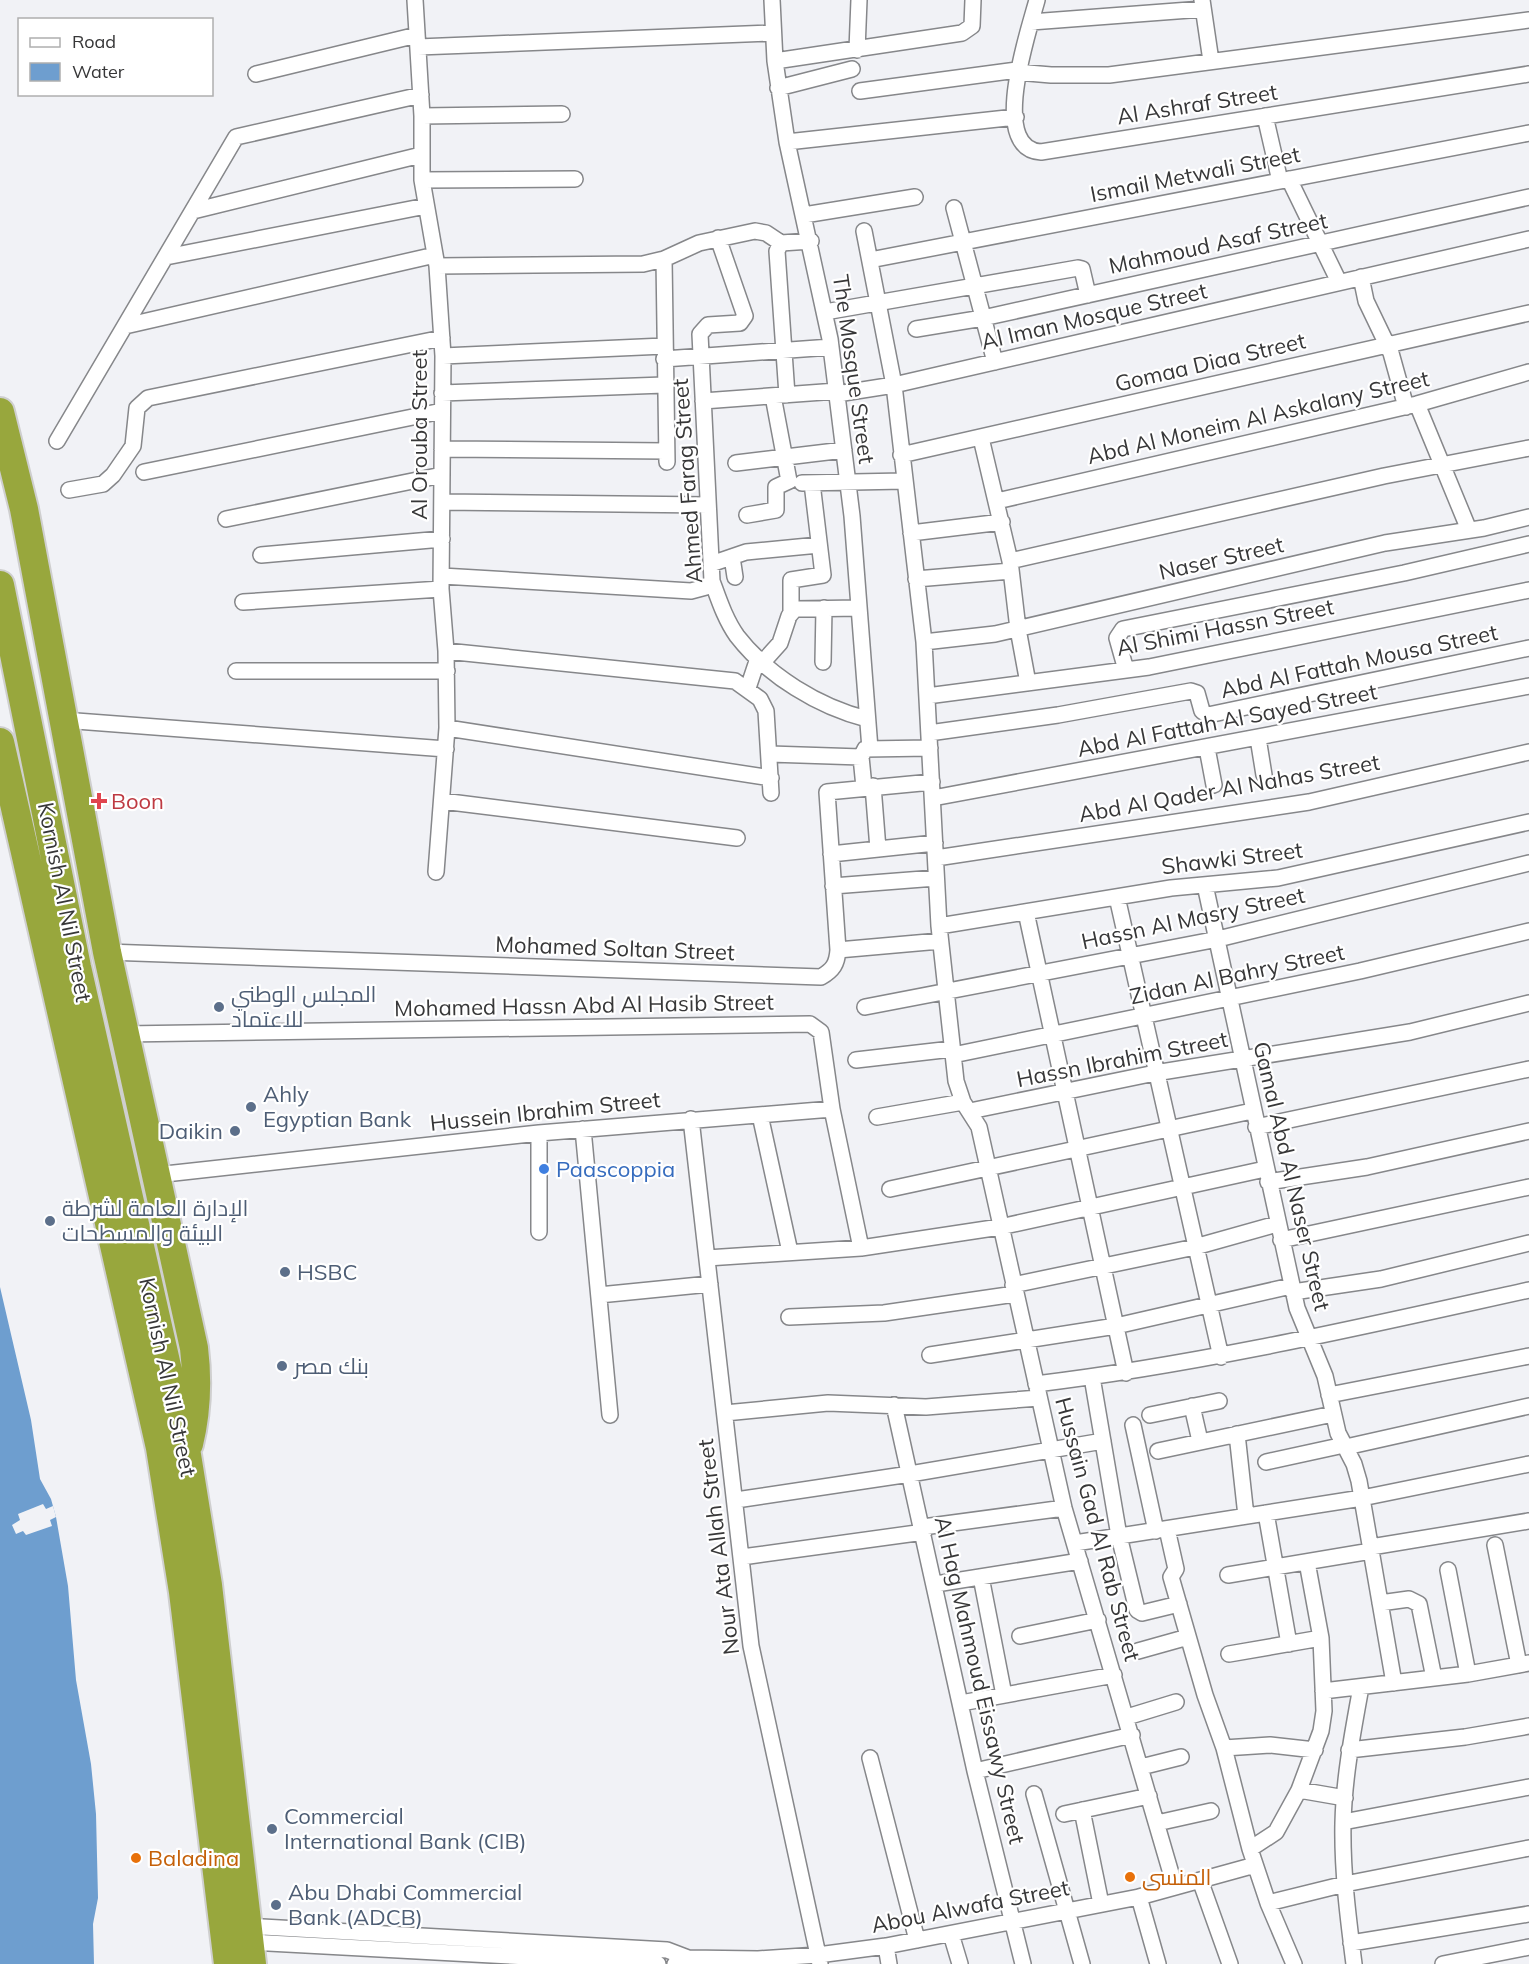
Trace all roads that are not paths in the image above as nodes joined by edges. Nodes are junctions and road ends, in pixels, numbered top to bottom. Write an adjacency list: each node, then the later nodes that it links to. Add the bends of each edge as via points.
1 (415, 0): 10 (street, Al Orouba Street)
2 (772, 0): 9 (street, The Mosque Street)
3 (859, 0): 11 (street)
4 (973, 0): 11 (street, via 972,26 962,33)
5 (1037, 0): 8 (street, Al Ashraf Street)
6 (1205, 2): 8 (street); 13 (street)
7 (1529, 20): 13 (street)
8 (1031, 22): 15 (street, Al Ashraf Street)
9 (773, 33): 10 (street); 12 (street, The Mosque Street)
10 (417, 41): 16 (street); 20 (street, Al Orouba Street)
11 (857, 50): 12 (street)
12 (775, 61): 18 (street, The Mosque Street)
13 (1211, 61): 15 (street, via 1109,75)
14 (852, 69): 18 (street)
15 (1017, 71): 19 (street); 24 (street, Al Ashraf Street)
16 (256, 74)
17 (1529, 74): 23 (street, Al Ashraf Street)
18 (778, 88): 26 (street, The Mosque Street)
19 (860, 91)
20 (421, 95): 22 (street, Al Orouba Street); 35 (street, via 233,139)
21 (562, 114): 22 (street)
22 (422, 116): 27 (street, Al Orouba Street)
23 (1265, 116): 24 (street, Al Ashraf Street, via 1041,152 1030,151 1021,144); 30 (street)
24 (1016, 117): 26 (street)
25 (1529, 133): 30 (street, Ismail Metwali Street)
26 (787, 142): 36 (street, The Mosque Street)
27 (421, 155): 29 (street, Al Orouba Street); 35 (street)
28 (575, 179): 29 (street)
29 (422, 180): 33 (street, Al Orouba Street)
30 (1285, 180): 41 (street, Ismail Metwali Street); 43 (street)
31 (915, 197): 36 (street)
32 (1529, 198): 43 (street, Mahmoud Asaf Street)
33 (426, 206): 44 (street); 45 (street, Al Orouba Street)
34 (954, 208): 41 (street)
35 (193, 211): 44 (street)
36 (804, 215): 40 (street, The Mosque Street)
37 (864, 231): 47 (street, Hussain Gad Al Rab Street)
38 (718, 238): 42 (street, via 761,231); 46 (street); 64 (street, Ahmed Farag Street, via 745,316 740,323 704,327 700,334)
39 (1529, 239): 48 (street, Al Iman Mosque Street)
40 (811, 241): 42 (street); 53 (street, The Mosque Street)
41 (963, 242): 47 (street, Ismail Metwali Street); 50 (street)
42 (781, 243): 62 (street, via 777,251)
43 (1320, 244): 49 (street); 51 (street, Mahmoud Asaf Street)
44 (166, 257): 56 (street)
45 (436, 260): 46 (street, via 643,264); 56 (street); 58 (street, Al Orouba Street)
46 (664, 260): 61 (street)
47 (870, 260): 52 (street, Hussain Gad Al Rab Street)
48 (1361, 278): 49 (street, Al Iman Mosque Street); 59 (street, via 1368,308)
49 (1339, 282): 65 (street, Al Iman Mosque Street)
50 (975, 286): 51 (street, via 1080,268); 52 (street); 55 (street)
51 (1088, 295): 55 (street, Mahmoud Asaf Street)
52 (878, 303): 53 (street); 67 (street, Hussain Gad Al Rab Street)
53 (825, 312): 60 (street, The Mosque Street)
54 (1529, 313): 59 (street, Gomaa Diaa Street)
55 (983, 318): 57 (street, Mahmoud Asaf Street); 65 (street)
56 (125, 326): 77 (street)
57 (916, 329)
58 (442, 338): 63 (street, Al Orouba Street); 91 (street, via 148,398 137,408 133,447 113,475 96,486)
59 (1388, 345): 73 (street); 76 (street, Gomaa Diaa Street)
60 (831, 347): 62 (street); 70 (street, The Mosque Street)
61 (664, 352): 63 (street); 64 (street); 68 (street)
62 (784, 352): 64 (street); 71 (street)
63 (442, 356): 69 (street, Al Orouba Street)
64 (701, 357): 72 (street, Ahmed Farag Street)
65 (995, 362): 67 (street, Al Iman Mosque Street)
66 (1529, 372): 73 (street, Abd Al Moneim Al Askalany Street)
67 (894, 385): 70 (street, Al Iman Mosque Street); 81 (street, Hussain Gad Al Rab Street)
68 (664, 386): 69 (street); 79 (street, via 667,456)
69 (442, 393): 74 (street, Al Orouba Street)
70 (837, 393): 71 (street, Al Iman Mosque Street); 80 (street, The Mosque Street)
71 (780, 395): 72 (street, Al Iman Mosque Street); 82 (street)
72 (703, 401): 94 (street, Ahmed Farag Street)
73 (1411, 406): 84 (street); 92 (street, Abd Al Moneim Al Askalany Street)
74 (442, 411): 79 (street, Al Orouba Street); 85 (street)
75 (0, 412): 132 (highway, via 24,509)
76 (981, 438): 81 (street, Gomaa Diaa Street); 92 (street)
77 (57, 441)
78 (1529, 448): 84 (street)
79 (442, 449): 86 (street, Al Orouba Street)
80 (844, 450): 82 (street); 88 (street, The Mosque Street)
81 (901, 455): 87 (street, Hussain Gad Al Rab Street)
82 (785, 457): 83 (street); 90 (street)
83 (736, 464)
84 (1442, 464): 99 (street); 107 (street)
85 (144, 472)
86 (442, 475): 93 (street, Al Orouba Street); 97 (street)
87 (904, 481): 88 (street); 100 (street, Hussain Gad Al Rab Street)
88 (848, 482): 89 (street); 116 (street, The Mosque Street)
89 (812, 483): 90 (street); 103 (street)
90 (787, 484): 95 (street, via 776,487 776,510)
91 (69, 490)
92 (997, 501): 98 (street)
93 (442, 502): 94 (street); 101 (street, Al Orouba Street)
94 (708, 505): 106 (street, Ahmed Farag Street)
95 (747, 515)
96 (1529, 517): 99 (street, Naser Street)
97 (226, 519)
98 (1002, 522): 100 (street); 107 (street)
99 (1468, 530): 118 (street, Naser Street, via 1385,543)
100 (910, 533): 109 (street, Hussain Gad Al Rab Street)
101 (442, 539): 104 (street); 111 (street, Al Orouba Street)
102 (1529, 544): 124 (street, via 1123,629 1117,638)
103 (819, 545): 105 (street, via 746,552); 117 (street, via 823,576 791,580)
104 (261, 555)
105 (732, 557): 106 (street); 108 (street)
106 (711, 564): 110 (street, Ahmed Farag Street)
107 (1010, 566): 109 (street); 118 (street)
108 (735, 577)
109 (916, 579): 119 (street, Hussain Gad Al Rab Street)
110 (712, 581): 111 (street, via 691,591); 122 (street, Ahmed Farag Street, via 722,610 738,636)
111 (442, 582): 114 (street); 121 (street, Al Orouba Street)
112 (0, 585): 169 (highway, Kornish Al Nil Street)
113 (1529, 590): 124 (street, Al Shimi Hassn Street)
114 (243, 602)
115 (824, 608): 116 (street); 117 (street, via 799,608); 123 (street)
116 (859, 608): 131 (street, The Mosque Street)
117 (791, 612): 122 (street, via 780,643)
118 (1018, 629): 119 (street, Naser Street); 127 (street)
119 (924, 642): 130 (street, Hussain Gad Al Rab Street)
120 (1529, 648): 135 (street, Abd Al Fattah Mousa Street, via 1208,715 1202,711 1197,693 1191,691)
121 (446, 651): 126 (street, Al Orouba Street); 129 (street, via 720,678)
122 (761, 660): 129 (street); 131 (street, Ahmed Farag Street, via 826,706)
123 (823, 662)
124 (1126, 670): 127 (street, Al Shimi Hassn Street)
125 (236, 671): 126 (street)
126 (447, 671): 133 (street, Al Orouba Street)
127 (1028, 683): 130 (street, Al Shimi Hassn Street)
128 (1529, 686): 134 (street, Abd Al Fattah Al Sayed Street)
129 (748, 688): 141 (street, via 766,711)
130 (927, 696): 135 (street, Hussain Gad Al Rab Street)
131 (867, 719): 140 (street, The Mosque Street)
132 (63, 720): 137 (street); 167 (highway)
133 (447, 728): 137 (street, Al Orouba Street); 143 (street)
134 (1258, 738): 138 (street, Abd Al Fattah Al Sayed Street); 142 (street)
135 (930, 740): 140 (street); 144 (street, Hussain Gad Al Rab Street)
136 (0, 742): 145 (highway, Kornish Al Nil Street)
137 (446, 748): 150 (street, Al Orouba Street)
138 (1207, 748): 146 (street); 149 (street, Abd Al Fattah Al Sayed Street)
139 (1529, 752): 154 (street, Abd Al Qader Al Nahas Street, via 1309,802)
140 (865, 753): 141 (street); 147 (street, The Mosque Street)
141 (770, 754): 143 (street)
142 (1264, 775)
143 (771, 778): 148 (street)
144 (932, 782): 147 (street); 149 (street, Hussain Gad Al Rab Street)
145 (6, 784): 330 (highway, Kornish Al Nil Street, via 160,1448 183,1592)
146 (1214, 785)
147 (868, 787): 153 (street); 155 (street, via 827,792)
148 (771, 794)
149 (933, 798): 154 (street, Hussain Gad Al Rab Street)
150 (442, 801): 152 (street); 157 (street, Al Orouba Street)
151 (1529, 822): 159 (street, Shawki Street, via 1308,872)
152 (737, 838)
153 (878, 849): 154 (street, Abd Al Qader Al Nahas Street); 155 (street, Abd Al Qader Al Nahas Street)
154 (935, 851): 158 (street, Hussain Gad Al Rab Street)
155 (831, 854): 160 (street)
156 (1529, 863): 165 (street, Hassn Al Masry Street)
157 (436, 872)
158 (936, 878): 160 (street); 164 (street, Hussain Gad Al Rab Street)
159 (1205, 885): 161 (street, Shawki Street); 165 (street, Gamal Abd Al Naser Street)
160 (833, 886): 166 (street)
161 (1117, 897): 162 (street, Shawki Street); 168 (street)
162 (1026, 912): 164 (street, Shawki Street); 170 (street)
163 (1529, 931): 172 (street, Zidan Al Bahry Street)
164 (939, 934): 166 (street, Shawki Street); 171 (street, Hussain Gad Al Rab Street)
165 (1218, 939): 168 (street, Hassn Al Masry Street); 172 (street, Gamal Abd Al Naser Street)
166 (838, 950): 167 (street, Mohamed Soltan Street, via 831,971 810,978)
167 (107, 952): 173 (highway)
168 (1130, 956): 170 (street, Hassn Al Masry Street); 176 (street)
169 (77, 967): 173 (highway); 246 (highway, Kornish Al Nil Street)
170 (1039, 973): 171 (street, Hassn Al Masry Street); 178 (street)
171 (946, 992): 175 (street, Hassn Al Masry Street); 179 (street, Hussain Gad Al Rab Street)
172 (1229, 998): 176 (street, Zidan Al Bahry Street); 181 (street, Gamal Abd Al Naser Street)
173 (117, 1000): 177 (highway)
174 (1529, 1004): 181 (street, Hassn Ibrahim Street, via 1410,1032)
175 (865, 1007)
176 (1143, 1016): 178 (street, Zidan Al Bahry Street); 183 (street)
177 (124, 1034): 186 (street, Mohamed Hassn Abd Al Hasib Street, via 810,1024 821,1032); 198 (highway)
178 (1052, 1035): 179 (street, Zidan Al Bahry Street); 184 (street)
179 (952, 1052): 180 (street, Zidan Al Bahry Street); 185 (street, Hussain Gad Al Rab Street, via 958,1092)
180 (856, 1060)
181 (1241, 1060): 183 (street, Hassn Ibrahim Street); 187 (street, Gamal Abd Al Naser Street)
182 (1529, 1068): 191 (street)
183 (1155, 1073): 184 (street, Hassn Ibrahim Street); 193 (street)
184 (1065, 1092): 185 (street, Hassn Ibrahim Street); 196 (street)
185 (966, 1106): 189 (street, Hassn Ibrahim Street); 197 (street, Hussain Gad Al Rab Street, via 979,1126)
186 (832, 1109): 188 (street, Hussein Ibrahim Street); 210 (street, Mohamed Hassn Abd Al Hasib Street)
187 (1252, 1111): 191 (street, Gamal Abd Al Naser Street); 193 (street)
188 (760, 1115): 190 (street, Hussein Ibrahim Street); 211 (street)
189 (877, 1117)
190 (691, 1119): 192 (street, Hussein Ibrahim Street); 212 (street, Nour Ata Allah Street)
191 (1256, 1127): 199 (street, Gamal Abd Al Naser Street)
192 (583, 1129): 195 (street, Hussein Ibrahim Street); 218 (street)
193 (1168, 1129): 196 (street); 201 (street)
194 (1529, 1131): 199 (street, via 1367,1167)
195 (539, 1133): 198 (street, Hussein Ibrahim Street); 206 (street)
196 (1077, 1149): 197 (street); 203 (street)
197 (987, 1168): 202 (street); 205 (street, Hussain Gad Al Rab Street)
198 (156, 1175): 246 (highway, via 194,1348 197,1393)
199 (1267, 1176): 201 (street); 204 (street, Gamal Abd Al Naser Street)
200 (1529, 1187): 207 (street)
201 (1181, 1188): 203 (street); 209 (street)
202 (890, 1189)
203 (1090, 1208): 205 (street); 213 (street)
204 (1277, 1224): 207 (street, Gamal Abd Al Naser Street); 209 (street)
205 (1000, 1227): 210 (street); 215 (street, Hussain Gad Al Rab Street)
206 (539, 1232)
207 (1281, 1240): 216 (street, Gamal Abd Al Naser Street)
208 (1529, 1243): 216 (street, via 1381,1279)
209 (1195, 1247): 213 (street); 219 (street)
210 (861, 1248): 211 (street)
211 (790, 1252): 212 (street)
212 (707, 1258): 214 (street, Nour Ata Allah Street)
213 (1103, 1266): 215 (street); 221 (street)
214 (710, 1284): 218 (street); 235 (street, Nour Ata Allah Street)
215 (1014, 1289): 220 (street, via 884,1313); 223 (street, Hussain Gad Al Rab Street)
216 (1292, 1289): 219 (street); 222 (street, Gamal Abd Al Naser Street)
217 (1529, 1290): 222 (street)
218 (598, 1295): 237 (street)
219 (1209, 1305): 221 (street); 226 (street)
220 (789, 1317)
221 (1116, 1326): 223 (street); 227 (street)
222 (1310, 1339): 226 (street); 230 (street, Gamal Abd Al Naser Street)
223 (1026, 1340): 224 (street); 229 (street, Hussain Gad Al Rab Street)
224 (930, 1355)
225 (1529, 1356): 230 (street)
226 (1221, 1357): 227 (street)
227 (1126, 1373): 228 (street)
228 (1092, 1377): 229 (street); 241 (street)
229 (1037, 1391): 232 (street, via 926,1407); 244 (street, Hussain Gad Al Rab Street)
230 (1329, 1395): 236 (street, Gamal Abd Al Naser Street)
231 (1219, 1401): 233 (street)
232 (894, 1404): 235 (street, via 828,1403); 249 (street, Al Hag Mahmoud Eissawy Street)
233 (1192, 1406): 238 (street); 242 (street)
234 (1529, 1406): 243 (street)
235 (725, 1413): 251 (street, Nour Ata Allah Street)
236 (1333, 1414): 240 (street); 243 (street, Gamal Abd Al Naser Street)
237 (610, 1415)
238 (1150, 1415)
239 (1133, 1425): 257 (street)
240 (1237, 1434): 242 (street); 254 (street)
241 (1103, 1441): 244 (street); 258 (street)
242 (1200, 1441): 245 (street)
243 (1345, 1446): 247 (street); 250 (street, Gamal Abd Al Naser Street)
244 (1050, 1450): 249 (street); 252 (street, Hussain Gad Al Rab Street)
245 (1158, 1451)
246 (187, 1455): 324 (highway, Kornish Al Nil Street, via 208,1585)
247 (1266, 1462)
248 (1529, 1464): 250 (street)
249 (910, 1474): 251 (street); 256 (street, Al Hag Mahmoud Eissawy Street)
250 (1362, 1498): 253 (street); 261 (street, Gamal Abd Al Naser Street)
251 (736, 1500): 262 (street, Nour Ata Allah Street)
252 (1064, 1508): 256 (street); 259 (street, Hussain Gad Al Rab Street)
253 (1266, 1513): 254 (street); 265 (street)
254 (1246, 1516): 257 (street)
255 (1529, 1521): 261 (street)
256 (923, 1529): 262 (street); 269 (street, Al Hag Mahmoud Eissawy Street)
257 (1161, 1530): 258 (street); 271 (street, via 1176,1569 1170,1575)
258 (1119, 1536): 259 (street); 271 (street, via 1138,1611)
259 (1075, 1543): 263 (street, Hussain Gad Al Rab Street)
260 (1495, 1545): 279 (street)
261 (1371, 1549): 264 (street); 270 (street, Gamal Abd Al Naser Street)
262 (742, 1557): 327 (street, Nour Ata Allah Street, via 751,1646)
263 (1080, 1561): 268 (street); 272 (street, Hussain Gad Al Rab Street)
264 (1307, 1562): 265 (street); 275 (street)
265 (1276, 1567): 267 (street); 276 (street)
266 (1448, 1570): 280 (street)
267 (1228, 1575)
268 (981, 1577): 269 (street); 286 (street)
269 (936, 1584): 288 (street, Al Hag Mahmoud Eissawy Street)
270 (1380, 1603): 282 (street, via 1409,1599 1419,1604); 283 (street, Gamal Abd Al Naser Street)
271 (1179, 1604): 274 (street)
272 (1098, 1620): 273 (street); 281 (street, Hussain Gad Al Rab Street)
273 (1020, 1636)
274 (1188, 1637): 277 (street); 292 (street)
275 (1321, 1638): 276 (street); 285 (street)
276 (1289, 1644): 278 (street)
277 (1138, 1651)
278 (1228, 1654)
279 (1524, 1664): 280 (street)
280 (1467, 1674): 282 (street)
281 (1114, 1676): 286 (street); 289 (street, Hussain Gad Al Rab Street)
282 (1434, 1678): 283 (street)
283 (1394, 1683): 284 (street)
284 (1361, 1687): 285 (street); 294 (street)
285 (1323, 1691): 293 (street, via 1324,1711)
286 (1004, 1695): 288 (street)
287 (1176, 1702): 289 (street)
288 (961, 1703): 298 (street, Al Hag Mahmoud Eissawy Street)
289 (1127, 1717): 291 (street, Hussain Gad Al Rab Street)
290 (1529, 1726): 294 (street)
291 (1132, 1735): 297 (street, Hussain Gad Al Rab Street); 298 (street)
292 (1224, 1748): 293 (street, via 1270,1745); 310 (street)
293 (1315, 1750): 300 (street)
294 (1349, 1750): 303 (street)
295 (1181, 1757): 297 (street)
296 (870, 1758): 322 (street)
297 (1141, 1767): 302 (street, Hussain Gad Al Rab Street)
298 (975, 1771): 320 (street, Al Hag Mahmoud Eissawy Street)
299 (1529, 1787): 307 (street)
300 (1299, 1790): 303 (street); 310 (street, via 1276,1832)
301 (1034, 1794): 318 (street)
302 (1149, 1796): 304 (street); 308 (street, Hussain Gad Al Rab Street)
303 (1345, 1798): 307 (street)
304 (1082, 1810): 306 (street); 317 (street)
305 (1211, 1811): 308 (street)
306 (1064, 1814)
307 (1343, 1822): 313 (street)
308 (1157, 1823): 314 (street, Hussain Gad Al Rab Street)
309 (1529, 1848): 313 (street)
310 (1250, 1849): 311 (street)
311 (1255, 1865): 312 (street, Abou Alwafa Street); 316 (street)
312 (1200, 1880): 314 (street, Abou Alwafa Street); 337 (street)
313 (1345, 1884): 316 (street); 323 (street)
314 (1175, 1887): 315 (street, Abou Alwafa Street)
315 (1139, 1897): 317 (street, Abou Alwafa Street); 336 (street)
316 (1268, 1903): 338 (street)
317 (1101, 1904): 318 (street, Abou Alwafa Street)
318 (1066, 1911): 320 (street, Abou Alwafa Street); 335 (street)
319 (1529, 1914): 323 (street)
320 (1012, 1922): 321 (street, Abou Alwafa Street); 334 (street, Al Hag Mahmoud Eissawy Street)
321 (951, 1934): 322 (street, Abou Alwafa Street); 333 (street)
322 (917, 1940): 325 (street, Abou Alwafa Street)
323 (1351, 1943): 339 (street)
324 (249, 1944): 328 (street, Abou Alwafa Street, via 667,1950); 331 (street)
325 (886, 1946): 327 (street, Abou Alwafa Street); 332 (street)
326 (1529, 1947): 340 (street)
327 (819, 1960): 329 (street, Abou Alwafa Street)
328 (684, 1962): 329 (street, Abou Alwafa Street)
329 (758, 1962)
330 (228, 1964)
331 (658, 1964)
332 (889, 1964)
333 (960, 1964)
334 (1023, 1964)
335 (1082, 1964)
336 (1158, 1964)
337 (1230, 1964)
338 (1294, 1964)
339 (1354, 1964)
340 (1443, 1964)

